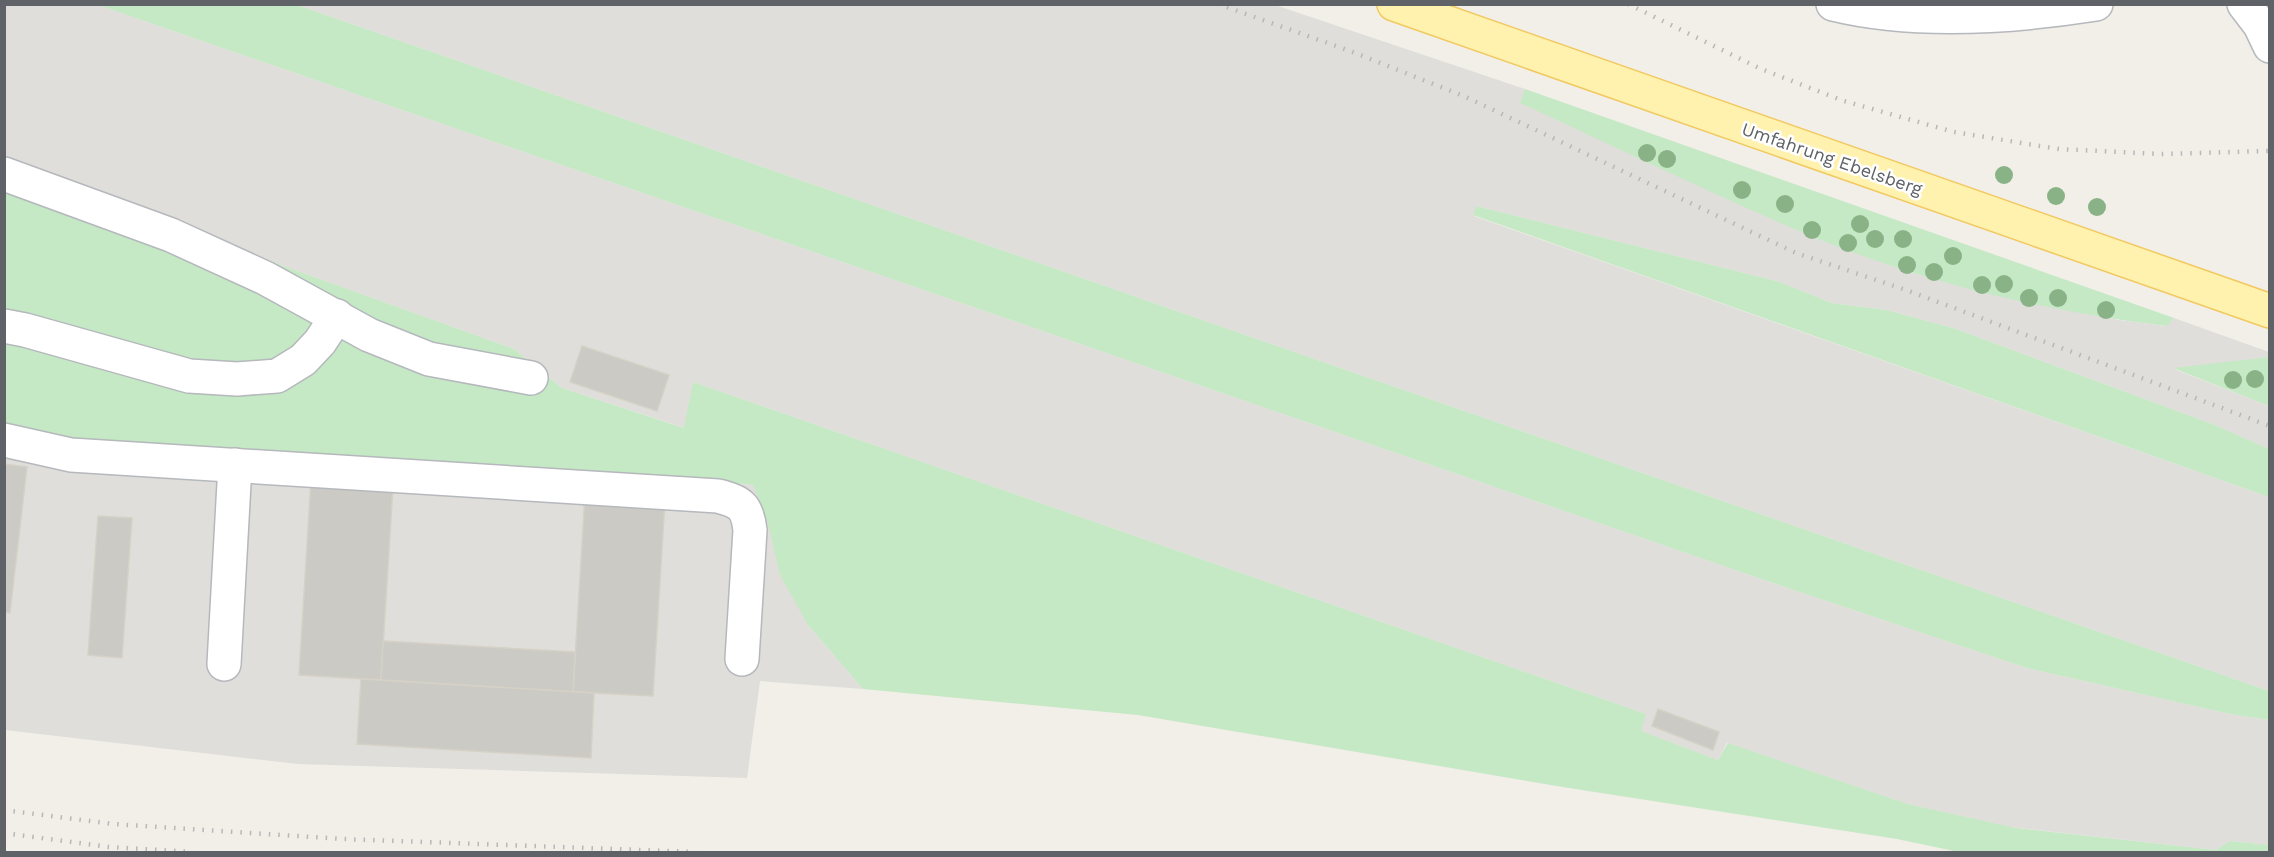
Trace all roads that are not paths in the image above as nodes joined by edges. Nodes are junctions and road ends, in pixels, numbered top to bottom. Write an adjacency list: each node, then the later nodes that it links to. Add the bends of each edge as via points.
1 (1394, 4): 7 (main road, Umfahrung Ebelsberg)
2 (1833, 4): 3 (street, via 1956,18)
3 (2096, 4)
4 (2244, 4): 5 (street)
5 (2270, 46)
6 (4, 174): 8 (street, via 171,235)
7 (2270, 311)
8 (337, 316): 9 (street, via 303,360 278,376 237,379 189,376); 10 (street, via 369,335 429,358)
9 (4, 326)
10 (531, 378)
11 (4, 440): 12 (street, via 71,455)
12 (236, 465): 13 (street, via 718,496 735,501 747,512 750,530); 14 (street)
13 (742, 659)
14 (225, 664)

